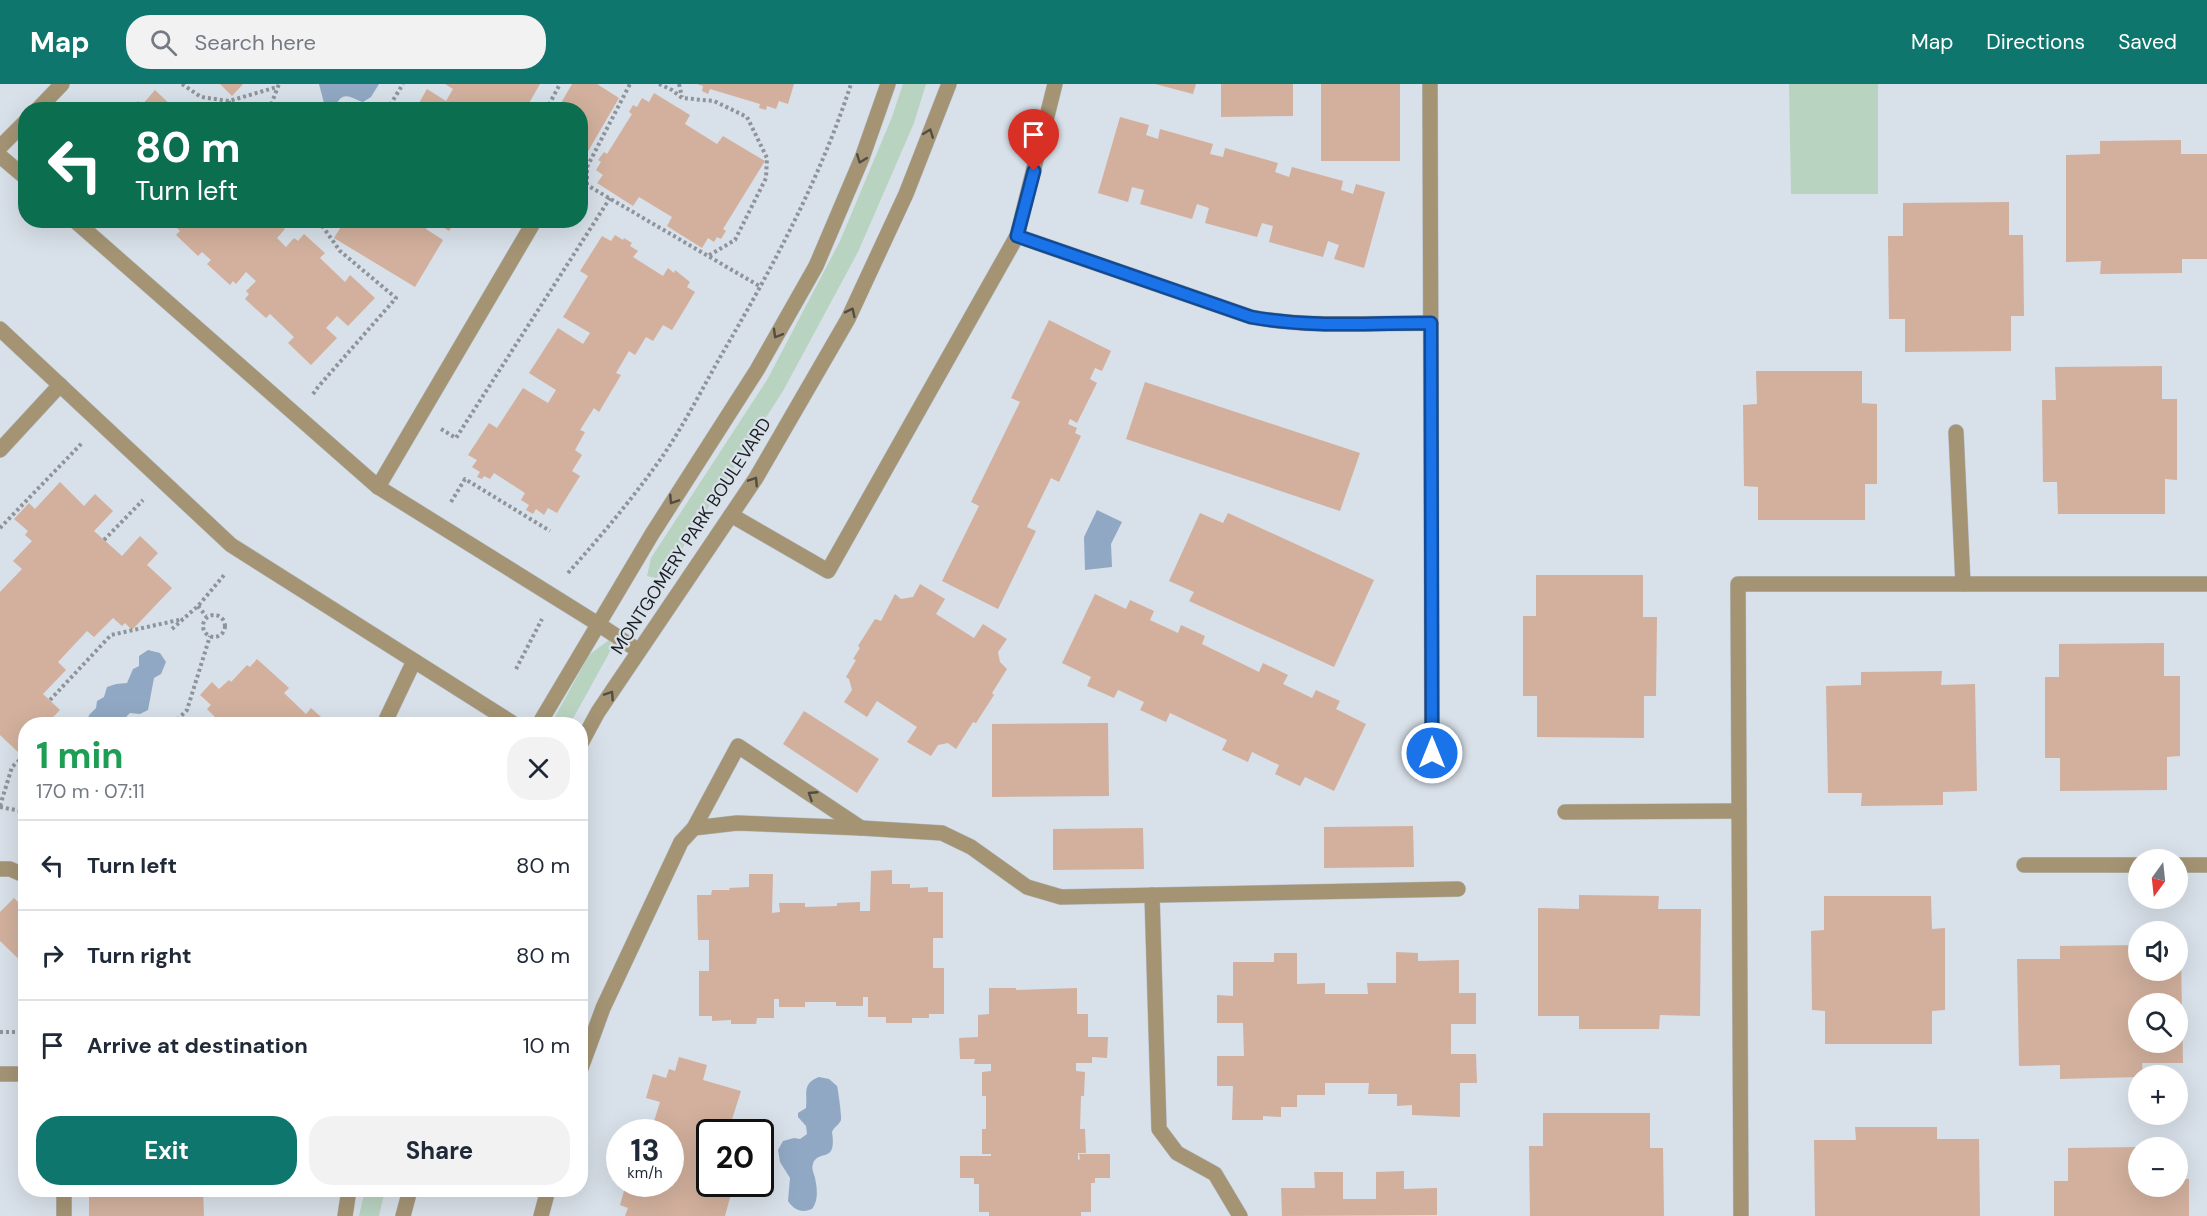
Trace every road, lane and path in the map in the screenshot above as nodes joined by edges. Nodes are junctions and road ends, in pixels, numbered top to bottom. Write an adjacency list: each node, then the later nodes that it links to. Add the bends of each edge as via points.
1 (62, 84): 16 (street)
2 (182, 84): 15 (path, via 201,98)
3 (403, 84): 18 (path)
4 (560, 84): 19 (path)
5 (630, 84): 23 (path)
6 (659, 84): 14 (path)
7 (679, 84): 14 (path)
8 (851, 84): 32 (path, via 838,125)
9 (888, 84): 56 (street, MONTGOMERY PARK BOULEVARD, one-way to 56, via 862,158 816,266 757,370)
10 (949, 84): 44 (street, MONTGOMERY PARK BOULEVARD, one-way to 10, via 848,319 906,194)
11 (1056, 84): 30 (street)
12 (1430, 84): 33 (street)
13 (278, 85): 15 (path); 17 (path)
14 (682, 98): 31 (path, via 714,101 747,117 767,158 766,178 735,240)
15 (229, 101)
16 (44, 102)
17 (272, 102)
18 (392, 102)
19 (550, 102)
20 (18, 129): 21 (street)
21 (0, 147)
22 (0, 156): 24 (street)
23 (588, 165)
24 (18, 171)
25 (588, 186): 26 (path)
26 (610, 198): 31 (path); 38 (path, via 456,438)
27 (83, 228): 36 (street)
28 (324, 228): 36 (path, via 340,251 396,298 318,387)
29 (530, 228): 42 (street)
30 (1017, 236): 33 (street, via 1251,317 1304,322); 44 (street, via 828,571)
31 (708, 256): 32 (path)
32 (761, 287): 49 (path, via 663,455 611,526)
33 (1431, 323): 68 (street)
34 (0, 329): 35 (street)
35 (60, 385): 37 (street); 40 (street)
36 (299, 418): 42 (street)
37 (101, 423): 41 (street); 45 (path)
38 (433, 425)
39 (1956, 432): 50 (street)
40 (0, 450)
41 (162, 480): 47 (path); 48 (street)
42 (378, 487): 56 (street)
43 (448, 505): 46 (path, via 465,479)
44 (731, 515): 59 (street, MONTGOMERY PARK BOULEVARD)
45 (0, 528)
46 (550, 531)
47 (104, 540)
48 (243, 553): 52 (path); 60 (street)
49 (564, 577)
50 (1963, 584): 51 (street); 72 (street, via 1738,584)
51 (2207, 584)
52 (198, 606): 53 (path); 54 (path)
53 (206, 616): 58 (path, via 203,631); 58 (path, via 221,616 225,624 219,636)
54 (183, 619): 57 (path); 62 (path, via 111,635)
55 (542, 619): 61 (path)
56 (598, 624): 59 (street); 66 (street, MONTGOMERY PARK BOULEVARD)
57 (172, 629)
58 (210, 636): 63 (path, via 188,710)
59 (639, 651): 67 (street, MONTGOMERY PARK BOULEVARD, one-way to 59)
60 (414, 661): 64 (street); 65 (street)
61 (516, 669)
62 (50, 700)
63 (180, 717)
64 (387, 717)
65 (503, 717)
66 (542, 717)
67 (588, 730)
68 (1432, 753)
69 (18, 761): 70 (path, via 12,767)
70 (0, 807): 71 (path)
71 (18, 810)
72 (1739, 811): 73 (street); 98 (street)
73 (1565, 812)
74 (694, 828): 75 (street, via 737,823); 75 (street, one-way to 74, via 738,746); 86 (street, via 681,842 603,1008)
75 (861, 828): 83 (street, via 942,833 1027,886 1061,897)
76 (2024, 865): 77 (street)
77 (2128, 865)
78 (2188, 865): 79 (street)
79 (2207, 865)
80 (0, 868): 81 (street)
81 (18, 872)
82 (1458, 890): 83 (street)
83 (1152, 895): 97 (street, via 1159,1129 1177,1153 1215,1174)
84 (0, 1032): 85 (path)
85 (18, 1032)
86 (588, 1049)
87 (0, 1074): 88 (street)
88 (18, 1074)
89 (64, 1197): 93 (street)
90 (348, 1197): 94 (street)
91 (408, 1197): 95 (street)
92 (546, 1197): 96 (street)
93 (64, 1216)
94 (345, 1216)
95 (403, 1216)
96 (541, 1216)
97 (1240, 1216)
98 (1741, 1216)

